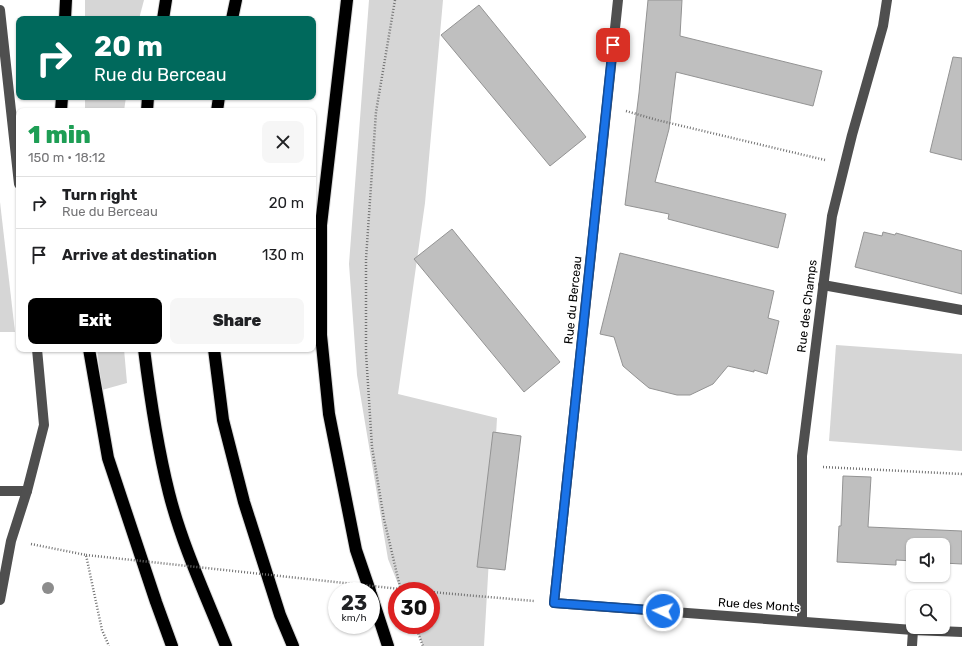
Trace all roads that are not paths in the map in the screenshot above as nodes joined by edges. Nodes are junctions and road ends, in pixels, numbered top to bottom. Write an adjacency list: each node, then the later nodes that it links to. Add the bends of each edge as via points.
1 (66, 0): 8 (highway)
2 (166, 0): 9 (highway)
3 (236, 0): 10 (highway)
4 (347, 0): 20 (highway, via 321,225 321,335 331,422 356,550)
5 (618, 0): 22 (street, Rue du Berceau)
6 (886, 0): 12 (street, Rue des Champs, via 883,26 832,216)
7 (0, 10): 11 (street)
8 (66, 16)
9 (163, 16)
10 (233, 16)
11 (16, 157)
12 (823, 285): 13 (street); 23 (street, Rue des Champs, via 802,456)
13 (962, 310)
14 (37, 352): 19 (street, via 44,425)
15 (89, 352): 29 (highway, via 108,458)
16 (144, 352): 30 (highway, via 151,407 169,493 188,553)
17 (214, 352): 31 (highway, via 223,420 244,502 280,615)
18 (0, 491): 19 (street)
19 (27, 491): 21 (street, via 11,540)
20 (367, 582)
21 (0, 600)
22 (554, 603): 23 (street, Rue des Monts)
23 (802, 621): 25 (street, Rue des Monts)
24 (380, 622): 32 (highway)
25 (906, 630)
26 (950, 632): 27 (street, Rue des Monts)
27 (962, 632)
28 (912, 634): 33 (street)
29 (172, 646)
30 (226, 646)
31 (293, 646)
32 (388, 646)
33 (912, 646)

